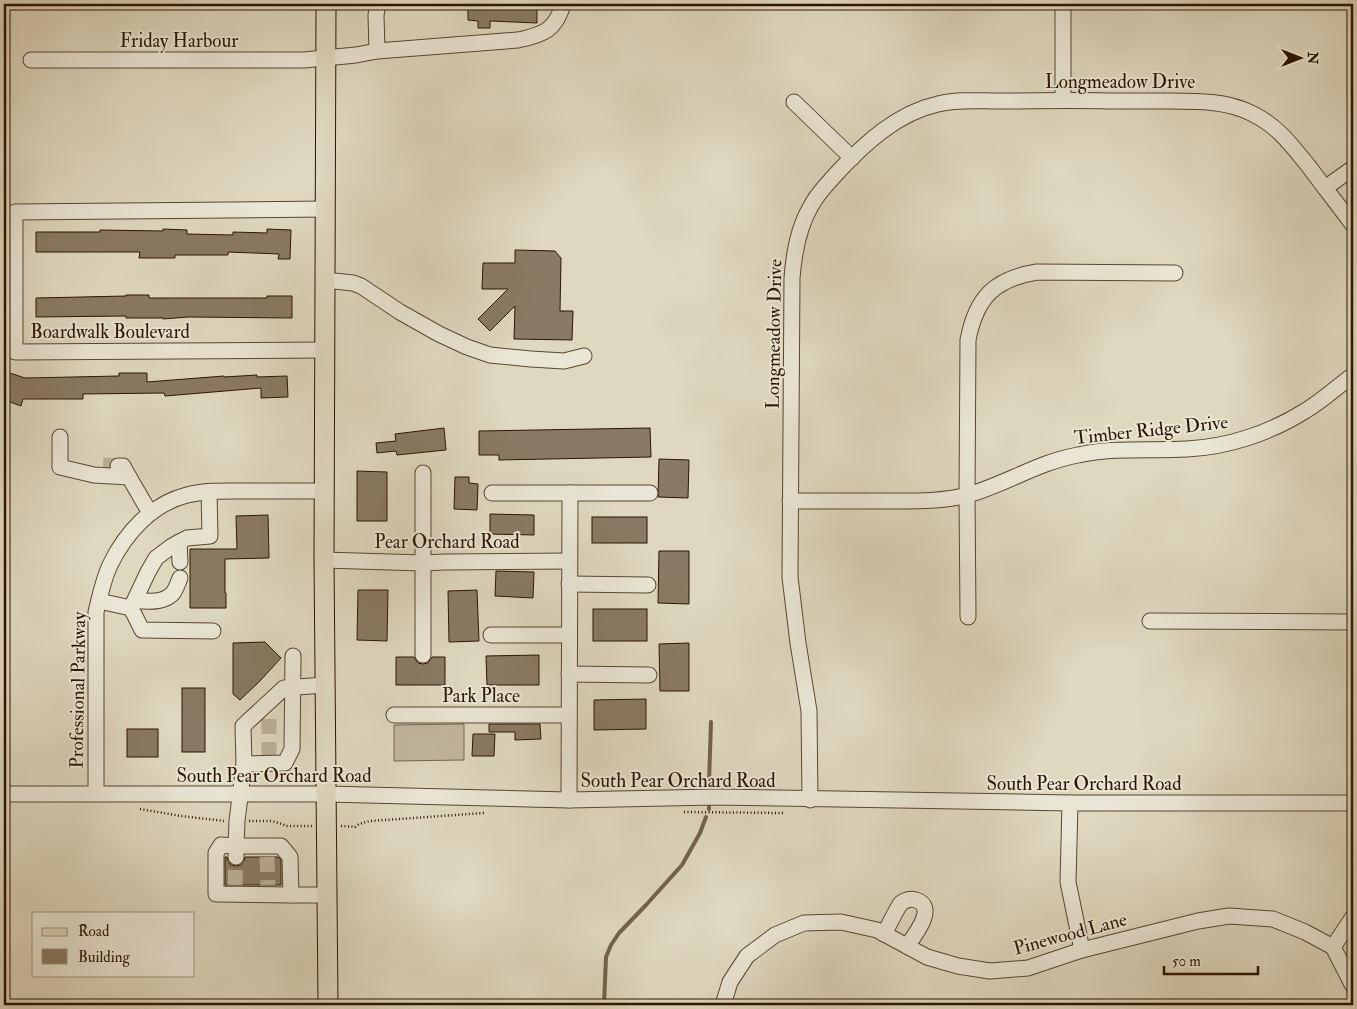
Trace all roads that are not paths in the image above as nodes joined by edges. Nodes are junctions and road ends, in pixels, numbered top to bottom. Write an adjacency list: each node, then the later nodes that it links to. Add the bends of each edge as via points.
1 (326, 4): 6 (main road)
2 (378, 4): 5 (street)
3 (563, 4): 5 (street, Friday Harbour, via 560,15 550,28 537,37)
4 (1063, 4): 8 (street)
5 (377, 51): 6 (street, Friday Harbour)
6 (326, 57): 7 (street, Friday Harbour, via 304,60); 13 (main road)
7 (31, 60)
8 (1063, 100): 10 (street, Longmeadow Drive, via 938,103 898,120); 12 (street, Longmeadow Drive, via 1194,101 1231,105 1252,113 1279,131)
9 (794, 102): 10 (street)
10 (852, 158): 30 (street, Longmeadow Drive, via 811,206 794,251)
11 (1353, 168): 12 (street)
12 (1325, 188): 14 (street, Longmeadow Drive)
13 (326, 209): 16 (main road); 17 (street, Boardwalk Boulevard, via 16,212 15,240 15,352)
14 (1353, 225)
15 (1175, 273): 29 (street, via 1037,272 1008,279 986,296 978,307 968,340)
16 (325, 280): 17 (main road); 18 (street, via 361,286 439,334 490,355 564,361)
17 (325, 350): 24 (main road)
18 (584, 356)
19 (1353, 375): 29 (street, Timber Ridge Drive, via 1306,411 1240,440 1189,449 1078,454)
20 (60, 437): 21 (street, via 60,467)
21 (85, 473): 23 (street); 23 (street, via 97,465 123,466)
22 (422, 473): 36 (street)
23 (129, 477): 31 (street)
24 (325, 491): 25 (street, Professional Parkway); 33 (main road)
25 (209, 492): 31 (street, Professional Parkway, via 188,494); 32 (street, via 210,536)
26 (492, 493): 27 (street)
27 (570, 493): 28 (street); 34 (street)
28 (650, 494)
29 (967, 495): 30 (street, Timber Ridge Drive, via 914,501); 42 (street)
30 (790, 501): 62 (street, Longmeadow Drive, via 790,577 809,711)
31 (150, 513): 40 (street, Professional Parkway, via 135,527 110,565)
32 (179, 542): 35 (street); 41 (street, via 156,558)
33 (324, 560): 36 (street, Pear Orchard Road); 52 (main road)
34 (570, 561): 36 (street, Pear Orchard Road); 38 (street)
35 (180, 562)
36 (423, 564): 48 (street)
37 (180, 578): 41 (street, via 173,593 165,598)
38 (570, 584): 39 (street); 47 (street)
39 (648, 585)
40 (99, 601): 41 (street); 58 (street, Professional Parkway, via 96,612)
41 (133, 604): 45 (street, via 142,630)
42 (968, 616)
43 (1150, 621): 44 (street)
44 (1353, 622)
45 (213, 631)
46 (491, 635): 47 (street)
47 (569, 635): 50 (street)
48 (423, 655)
49 (293, 656): 53 (street)
50 (569, 674): 51 (street); 55 (street)
51 (649, 675)
52 (325, 685): 53 (street); 60 (main road)
53 (293, 687): 56 (street, via 284,688 269,707 243,726); 56 (street, via 292,749 285,762 269,760)
54 (394, 715): 55 (street, Park Place)
55 (569, 715): 61 (street)
56 (244, 764): 59 (street)
57 (4, 794): 58 (street, South Pear Orchard Road)
58 (96, 794): 59 (street, South Pear Orchard Road)
59 (240, 794): 60 (street, South Pear Orchard Road); 65 (street)
60 (326, 794): 61 (street, South Pear Orchard Road); 67 (main road)
61 (569, 800): 62 (street, South Pear Orchard Road)
62 (810, 800): 63 (street, South Pear Orchard Road)
63 (1070, 803): 64 (street, South Pear Orchard Road); 72 (street, via 1068,882)
64 (1353, 803)
65 (236, 851): 66 (street, via 268,851 280,846 290,857); 66 (street, via 221,845 216,853 216,894 235,890 268,890)
66 (291, 895): 67 (street)
67 (327, 895): 74 (main road)
68 (1353, 917): 71 (street)
69 (884, 934): 70 (street, Pinewood Lane); 70 (street, via 902,903 916,900 925,910 925,918); 75 (street, Pinewood Lane, via 841,922 804,923 775,935 747,956 730,982)
70 (907, 946): 72 (street, Pinewood Lane, via 958,966 990,971 1028,968)
71 (1334, 947): 72 (street, Pinewood Lane, via 1272,919 1229,916); 73 (street)
72 (1082, 950)
73 (1353, 986)
74 (328, 1005)
75 (723, 1005)

